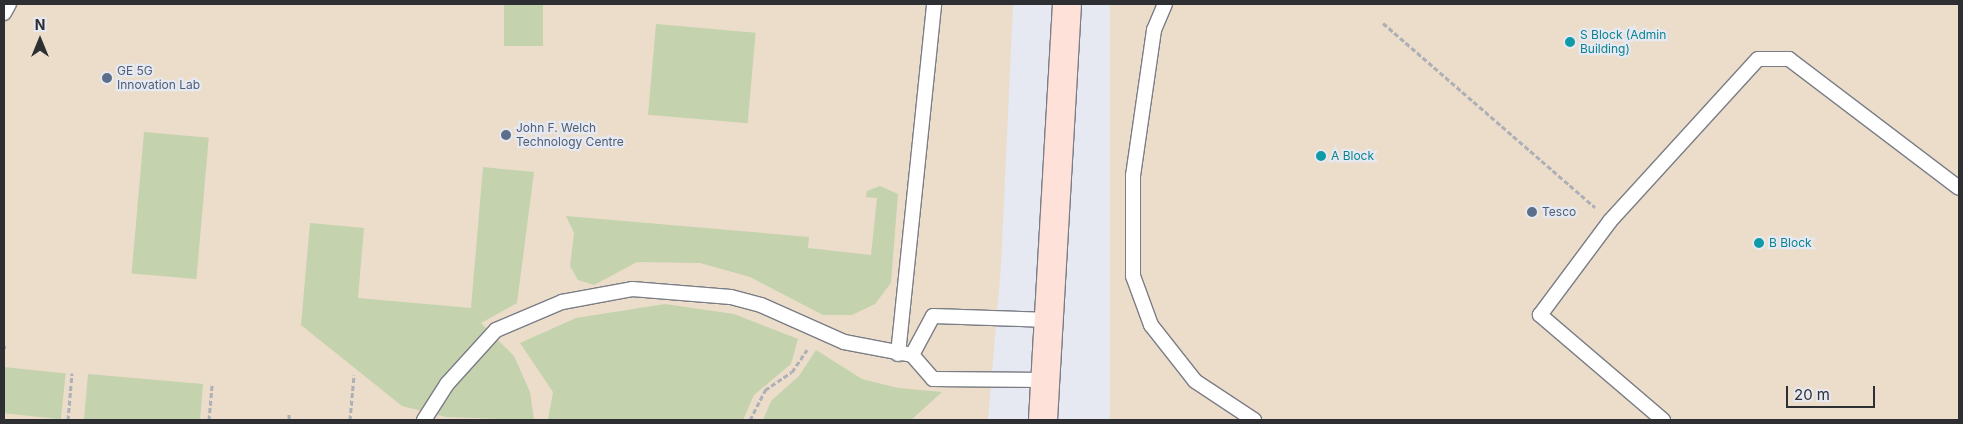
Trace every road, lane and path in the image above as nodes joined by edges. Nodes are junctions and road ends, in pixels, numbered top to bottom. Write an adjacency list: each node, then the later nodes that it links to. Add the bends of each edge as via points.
1 (9, 4): 5 (lane)
2 (934, 4): 11 (lane)
3 (1067, 4): 9 (street)
4 (1165, 4): 25 (lane, via 1154,30 1133,175 1133,276 1150,325 1195,381)
5 (4, 13)
6 (1383, 22): 8 (path)
7 (1959, 188): 8 (lane, via 1789,59 1774,56 1758,59)
8 (1610, 221): 26 (lane, via 1540,315)
9 (1050, 320): 12 (lane, via 933,316); 15 (street)
10 (811, 328): 11 (lane, via 844,342); 22 (lane, via 761,305 668,288 632,289 562,302 496,330 447,384); 23 (path, via 800,363 765,390)
11 (898, 354): 12 (lane)
12 (912, 355): 15 (lane, via 933,379)
13 (72, 373): 18 (path)
14 (354, 375): 21 (path)
15 (1046, 380): 24 (street)
16 (212, 385): 19 (path)
17 (289, 413): 20 (path)
18 (68, 420)
19 (209, 420)
20 (289, 420)
21 (350, 420)
22 (424, 420)
23 (750, 420)
24 (1043, 420)
25 (1254, 420)
26 (1663, 420)

